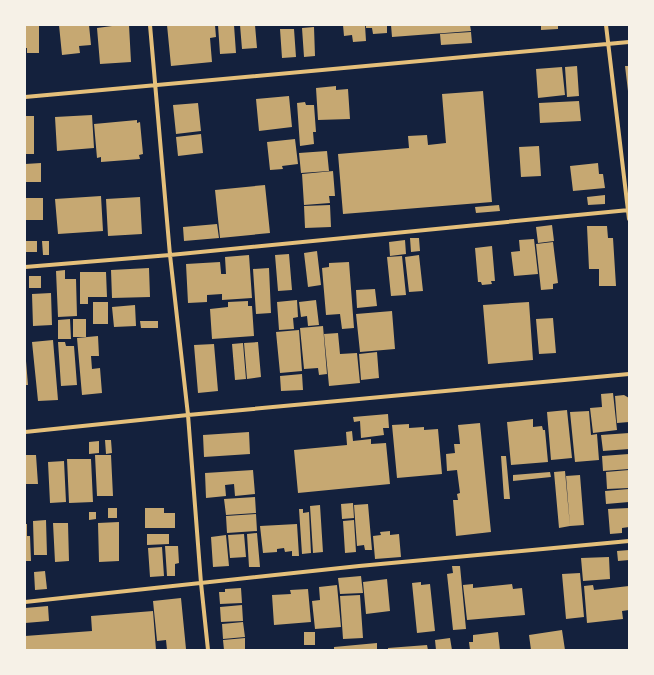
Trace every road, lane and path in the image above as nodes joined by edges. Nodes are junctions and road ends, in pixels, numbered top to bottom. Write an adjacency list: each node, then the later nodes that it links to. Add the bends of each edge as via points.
1 (150, 25): 5 (street)
2 (606, 25): 4 (street)
3 (629, 42): 4 (street)
4 (608, 44): 5 (street); 7 (street)
5 (155, 86): 6 (street); 9 (street)
6 (25, 97)
7 (628, 210): 8 (street); 9 (street)
8 (629, 219)
9 (170, 255): 10 (street); 12 (street)
10 (25, 267)
11 (629, 374): 12 (street)
12 (188, 415): 13 (street); 15 (street)
13 (25, 432)
14 (629, 541): 15 (street)
15 (201, 583): 16 (street); 17 (street)
16 (25, 602)
17 (208, 650)

